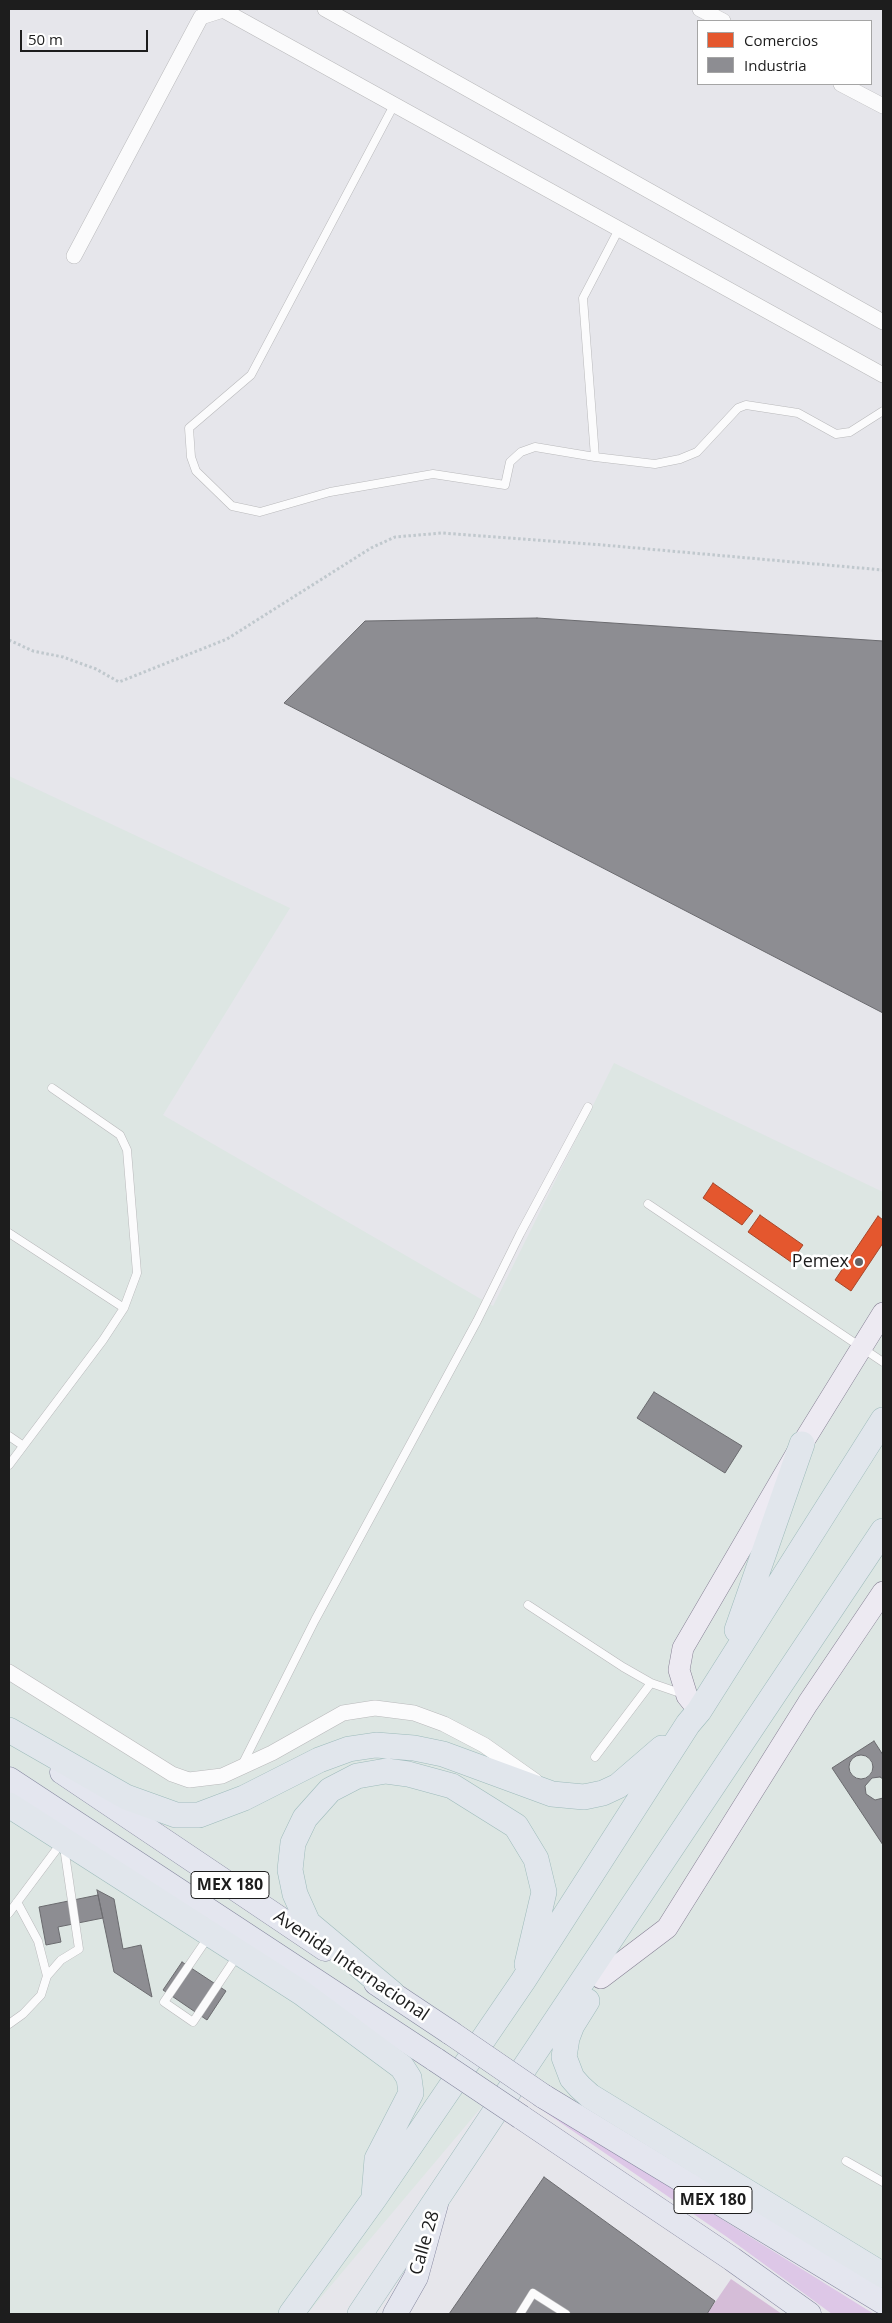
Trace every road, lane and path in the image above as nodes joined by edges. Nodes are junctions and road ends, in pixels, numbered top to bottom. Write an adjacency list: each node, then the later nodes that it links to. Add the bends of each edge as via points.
1 (325, 9): 9 (street)
2 (700, 9): 3 (street)
3 (721, 20)
4 (844, 85): 6 (street)
5 (394, 105): 7 (street); 8 (street, via 223,10 201,17); 12 (lane, via 251,375 189,428 191,457 196,471 232,506 260,512 330,492 433,474 505,485 510,462 521,452 535,448)
6 (883, 106)
7 (619, 229): 10 (street); 12 (lane, via 583,298)
8 (74, 256)
9 (883, 322)
10 (883, 375)
11 (883, 411): 12 (lane, via 850,432 836,434 798,413 746,405 738,408 697,452 680,459 655,464)
12 (595, 457)
13 (883, 570): 14 (path, via 451,534 395,537 372,548 227,639 119,682 63,656 33,651)
14 (9, 640)
15 (52, 1088): 19 (lane, via 120,1135 127,1150 136,1273)
16 (588, 1107): 38 (lane, via 477,1321 315,1620)
17 (648, 1204): 21 (lane)
18 (9, 1233): 19 (lane)
19 (124, 1308): 26 (lane)
20 (883, 1312): 21 (main road)
21 (861, 1346): 22 (lane); 25 (main road)
22 (883, 1362)
23 (883, 1420): 31 (highway)
24 (9, 1436): 26 (lane)
25 (802, 1444): 31 (highway); 34 (main road, via 684,1648 679,1670)
26 (22, 1445): 27 (lane)
27 (9, 1465)
28 (883, 1531): 43 (highway)
29 (883, 1592): 49 (main road, via 808,1703 667,1928)
30 (528, 1605): 33 (lane)
31 (724, 1668): 34 (highway)
32 (9, 1672): 38 (street, via 172,1774 189,1780 222,1776)
33 (651, 1682): 34 (lane); 37 (lane)
34 (691, 1710): 40 (highway, via 634,1774 618,1786 584,1796); 50 (highway)
35 (9, 1730): 40 (highway, via 126,1797 176,1815 199,1815 244,1798 320,1760 349,1749 376,1745 443,1754)
36 (9, 1736): 51 (main road, Avenida Internacional / MEX 180)
37 (595, 1757)
38 (241, 1767): 40 (street, via 343,1713 375,1708 414,1713 457,1730 511,1762)
39 (9, 1779): 64 (main road, Avenida Internacional / MEX 180, bridge, via 436,2060)
40 (552, 1794)
41 (9, 1805): 42 (highway)
42 (64, 1840): 44 (lane); 46 (highway); 48 (lane, via 79,1949 61,1960)
43 (662, 1861): 49 (highway, via 653,1895); 55 (highway)
44 (17, 1902): 45 (lane); 48 (lane, via 38,1941)
45 (9, 1913)
46 (210, 1934): 47 (highway); 47 (lane, via 164,2002 193,2022)
47 (240, 1953): 56 (highway, via 340,2021 402,2067 409,2078 411,2093 377,2159)
48 (47, 1976): 52 (lane, via 41,1995)
49 (601, 1978): 57 (highway, via 567,2038 566,2066 580,2088)
50 (523, 1981): 51 (highway, via 544,1892 536,1859 516,1826 452,1786 386,1771 358,1776 330,1790 305,1818 293,1843 290,1870 295,1894 308,1923); 56 (highway)
51 (392, 1993): 58 (main road, Avenida Internacional / MEX 180, bridge, via 543,2096)
52 (9, 2024)
53 (846, 2161): 54 (lane)
54 (883, 2182)
55 (438, 2197): 60 (highway); 61 (main road, Calle 28, via 416,2277)
56 (374, 2199): 59 (highway)
57 (883, 2275)
58 (883, 2302)
59 (291, 2314)
60 (360, 2314)
61 (395, 2314)
62 (520, 2314): 63 (lane, via 533,2293)
63 (566, 2314)
64 (809, 2314)

